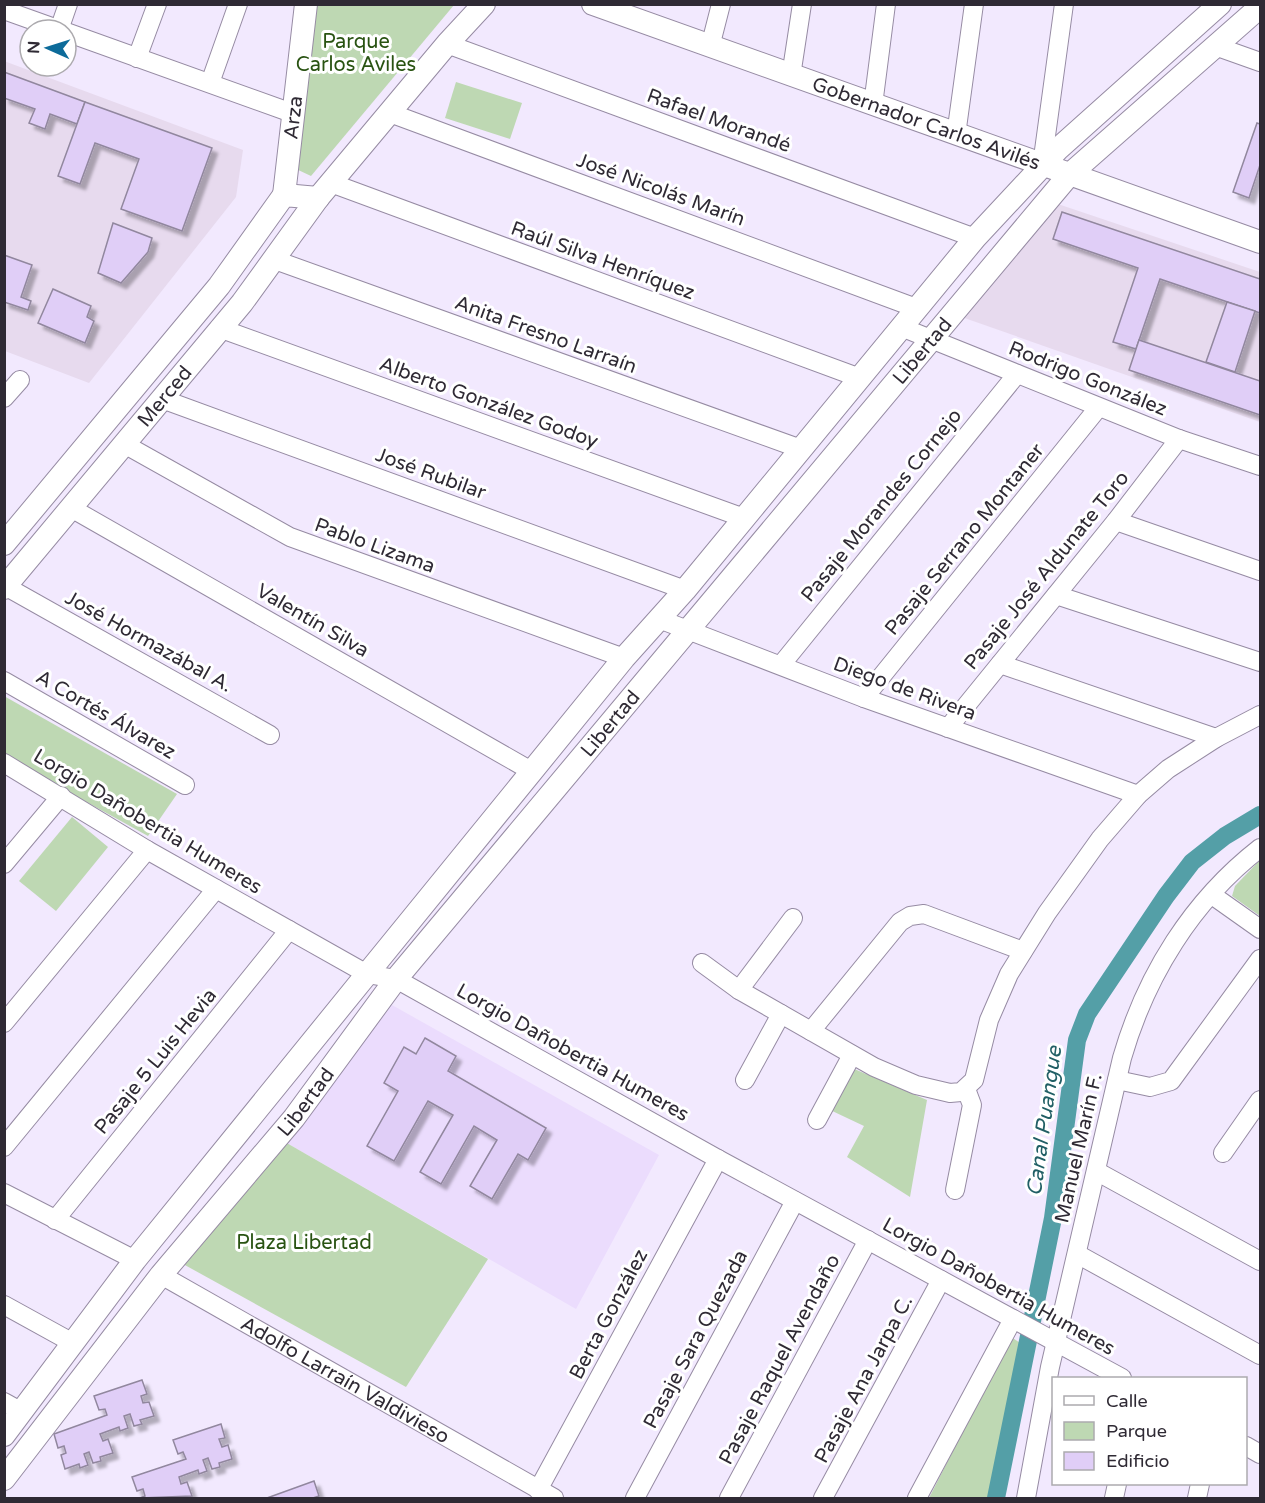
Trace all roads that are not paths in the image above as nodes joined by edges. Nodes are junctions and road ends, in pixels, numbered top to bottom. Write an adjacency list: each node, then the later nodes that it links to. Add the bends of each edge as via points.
1 (157, 4): 19 (street)
2 (238, 4): 22 (street)
3 (306, 4): 24 (street, Arza)
4 (484, 4): 16 (street, Merced)
5 (593, 4): 18 (street, Gobernador Carlos Avilés)
6 (721, 4): 18 (street)
7 (802, 4): 21 (street)
8 (886, 4): 23 (street)
9 (974, 4): 26 (street)
10 (1064, 4): 27 (street)
11 (1220, 4): 27 (street, Libertad)
12 (1260, 7): 17 (street, Libertad)
13 (4, 10): 14 (street)
14 (26, 18)
15 (78, 36): 19 (street)
16 (447, 44): 25 (street, Merced); 31 (street, Rafael Morandé)
17 (1215, 46): 20 (street); 28 (street, Libertad)
18 (710, 47): 21 (street, Gobernador Carlos Avilés)
19 (137, 58): 22 (street)
20 (1260, 62)
21 (791, 76): 23 (street, Gobernador Carlos Avilés)
22 (210, 83): 24 (street)
23 (873, 105): 26 (street, Gobernador Carlos Avilés)
24 (292, 113): 30 (street, Arza)
25 (390, 113): 29 (street, Merced); 34 (street, José Nicolás Marín)
26 (956, 135): 27 (street, Gobernador Carlos Avilés)
27 (1042, 165): 28 (street, Gobernador Carlos Avilés); 31 (street, Libertad)
28 (1069, 175): 32 (street, Gobernador Carlos Avilés); 37 (street, Libertad)
29 (325, 190): 30 (street); 33 (street, Merced); 39 (street, Raúl Silva Henríquez)
30 (284, 195): 51 (street, Merced, via 219,286)
31 (975, 238): 34 (street, Libertad)
32 (1260, 242)
33 (275, 260): 36 (street, Merced); 46 (street, Anita Fresno Larraín)
34 (916, 308): 35 (street, Libertad)
35 (900, 327): 37 (street, Rodrigo González); 39 (street, Libertad)
36 (219, 328): 42 (street, Merced); 49 (street, Alberto González Godoy)
37 (931, 339): 38 (street, Rodrigo González); 57 (street, Libertad)
38 (1017, 374): 43 (street, Rodrigo González); 61 (street, Pasaje Morandes Cornejo)
39 (860, 378): 46 (street, Libertad)
40 (20, 380): 41 (street)
41 (4, 398)
42 (162, 399): 45 (street, Merced); 54 (street, José Rubilar)
43 (1098, 408): 44 (street, Rodrigo González); 63 (street, Pasaje Serrano Montaner)
44 (1179, 439): 47 (street, Rodrigo González); 50 (street, Pasaje José Aldunate Toro)
45 (124, 444): 48 (street, Merced); 58 (street, Pablo Lizama, via 290,537)
46 (801, 450): 49 (street, Libertad)
47 (1260, 466)
48 (71, 508): 53 (street, Merced); 69 (street, Valentín Silva)
49 (744, 518): 54 (street, Libertad)
50 (1116, 521): 52 (street); 55 (street, Pasaje José Aldunate Toro)
51 (4, 544)
52 (1260, 571)
53 (5, 587): 66 (street, José Hormazábal A.)
54 (685, 590): 56 (street, Libertad)
55 (1056, 594): 59 (street); 60 (street, Pasaje José Aldunate Toro)
56 (659, 619): 57 (street, Diego de Rivera); 58 (street, Libertad)
57 (688, 629): 61 (street, Diego de Rivera); 85 (street, Libertad)
58 (624, 658): 69 (street, Libertad)
59 (1260, 662)
60 (1000, 664): 65 (street, Pasaje José Aldunate Toro); 67 (street)
61 (781, 665): 63 (street, Diego de Rivera)
62 (4, 681): 70 (street, A Cortés Álvarez)
63 (864, 698): 65 (street, Diego de Rivera)
64 (1260, 715): 67 (street)
65 (948, 728): 71 (street, Diego de Rivera)
66 (270, 735)
67 (1216, 738): 71 (street, via 1168,769)
68 (4, 763): 72 (street, Lorgio Dañobertia Humeres)
69 (533, 772): 84 (street, Libertad)
70 (185, 785)
71 (1138, 795): 81 (street, via 1072,876)
72 (61, 796): 74 (street, Lorgio Dañobertia Humeres); 75 (street)
73 (1260, 848): 77 (street, Manuel Marín F.)
74 (147, 850): 76 (street, Lorgio Dañobertia Humeres); 88 (street)
75 (4, 864)
76 (216, 889): 80 (street, Lorgio Dañobertia Humeres); 96 (street)
77 (1212, 895): 79 (street); 92 (street, Manuel Marín F., via 1180,933 1151,979)
78 (793, 918): 86 (street)
79 (1260, 929)
80 (290, 930): 84 (street, Lorgio Dañobertia Humeres); 103 (street, Pasaje 5 Luis Hevia)
81 (1023, 951): 89 (street, via 924,914 910,916 900,922); 93 (street, via 998,997 976,1074)
82 (1260, 959): 92 (street, via 1171,1081 1150,1087)
83 (702, 963): 86 (street)
84 (367, 974): 85 (street, Lorgio Dañobertia Humeres); 106 (street, Libertad)
85 (396, 980): 98 (street, Lorgio Dañobertia Humeres); 108 (street, Libertad, via 294,1118)
86 (739, 990): 87 (street)
87 (781, 1014): 89 (street); 91 (street)
88 (4, 1023)
89 (811, 1031): 90 (street)
90 (852, 1055): 93 (street, via 916,1085 950,1093); 95 (street)
91 (745, 1080)
92 (1117, 1080): 99 (street, Manuel Marín F.)
93 (966, 1089): 100 (street, via 972,1105)
94 (1260, 1100): 97 (street)
95 (818, 1120)
96 (4, 1146)
97 (1223, 1153)
98 (718, 1159): 102 (street, Lorgio Dañobertia Humeres); 119 (street, Berta González)
99 (1096, 1171): 105 (street, Manuel Marín F.); 107 (street)
100 (955, 1190)
101 (4, 1193): 103 (street)
102 (795, 1201): 104 (street, Lorgio Dañobertia Humeres); 120 (street, Pasaje Sara Quezada)
103 (55, 1220): 106 (street)
104 (868, 1240): 109 (street, Lorgio Dañobertia Humeres); 121 (street, Pasaje Raquel Avendaño)
105 (1077, 1254): 112 (street, Manuel Marín F.); 114 (street)
106 (135, 1260): 108 (street, Adolfo Larraín Valdivieso); 113 (street, Libertad)
107 (1260, 1261)
108 (161, 1275): 118 (street, Libertad); 119 (street, Adolfo Larraín Valdivieso)
109 (941, 1280): 111 (street, Lorgio Dañobertia Humeres); 122 (street, Pasaje Ana Jarpa C.)
110 (4, 1305): 113 (street)
111 (1017, 1321): 112 (street, Lorgio Dañobertia Humeres); 123 (street)
112 (1056, 1342): 115 (street, Lorgio Dañobertia Humeres); 124 (street, Manuel Marín F.)
113 (73, 1343): 116 (street, Libertad)
114 (1260, 1355)
115 (1120, 1377)
116 (13, 1407): 117 (street, Libertad)
117 (4, 1436)
118 (4, 1479)
119 (546, 1494)
120 (635, 1498)
121 (729, 1498)
122 (824, 1498)
123 (917, 1498)
124 (1026, 1498)

